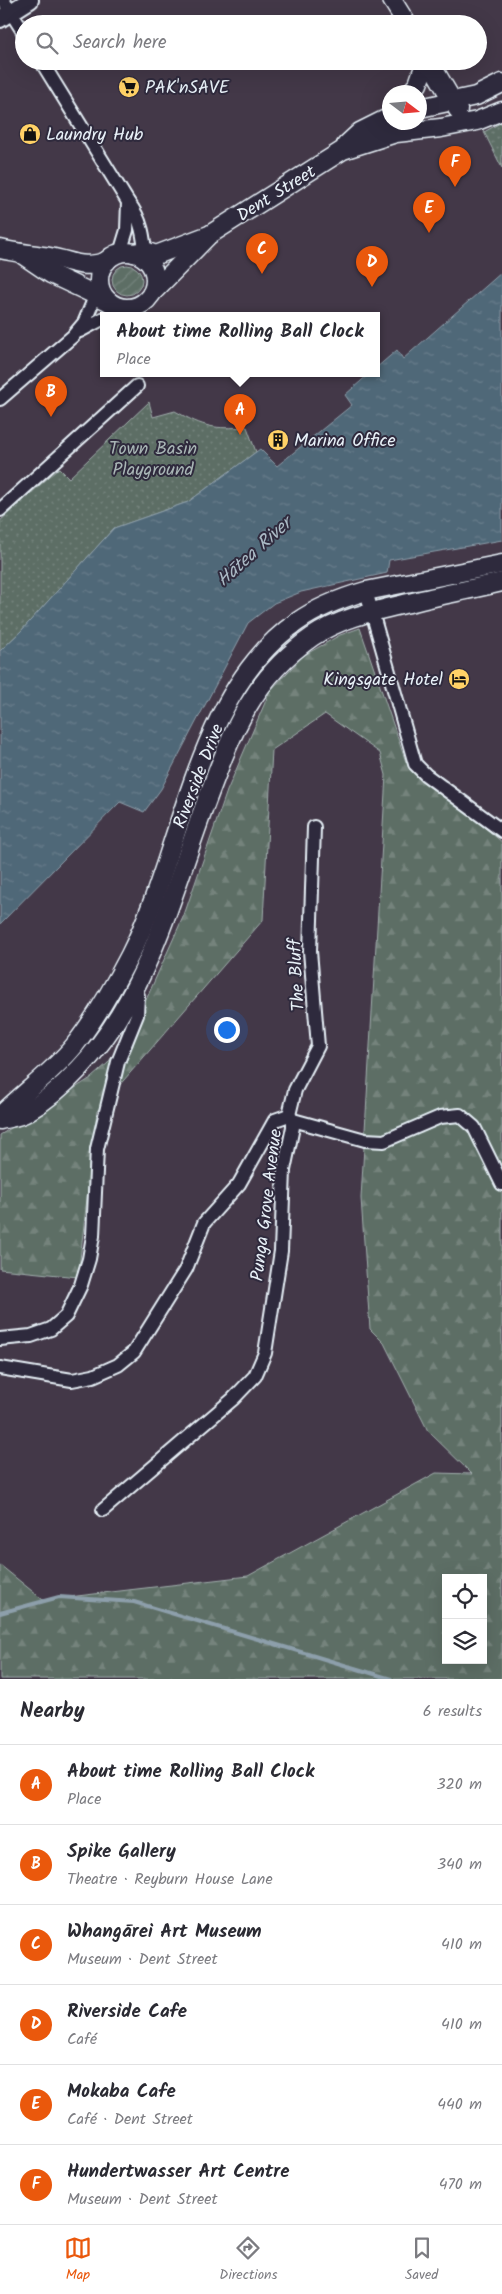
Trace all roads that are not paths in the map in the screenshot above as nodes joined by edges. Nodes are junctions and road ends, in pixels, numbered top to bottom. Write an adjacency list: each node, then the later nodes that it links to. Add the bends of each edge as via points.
1 (30, 0): 3 (street)
2 (392, 0): 4 (main road)
3 (5, 10): 5 (street)
4 (401, 15)
5 (15, 22)
6 (47, 70): 17 (street)
7 (423, 70): 10 (main road)
8 (434, 70): 11 (main road)
9 (502, 83): 11 (main road, via 476,96)
10 (417, 85)
11 (453, 101): 12 (main road); 15 (main road)
12 (427, 107)
13 (502, 111): 15 (main road, Dent Street)
14 (382, 121): 16 (main road, Dent Street, via 351,139)
15 (465, 124): 16 (main road, Dent Street, via 396,133)
16 (343, 150): 18 (main road, Dent Street)
17 (128, 202): 21 (street); 21 (street, via 139,219)
18 (209, 235): 21 (main road, Dent Street, via 156,255); 22 (main road, Dent Street)
19 (0, 249): 20 (main road, Dent Street)
20 (21, 253): 21 (main road, Dent Street, via 90,266); 23 (main road, via 51,274)
21 (130, 256): 22 (main road, via 155,275); 23 (main road, via 100,272)
22 (152, 293): 23 (main road, via 143,304 129,308)
23 (103, 299): 25 (street)
24 (100, 320): 25 (street)
25 (73, 336): 27 (street)
26 (136, 386): 28 (street)
27 (0, 399)
28 (0, 510)
29 (502, 564): 31 (main road, Riverside Drive)
30 (502, 582): 32 (main road, Riverside Drive)
31 (366, 591): 32 (street); 35 (main road, Riverside Drive, via 298,621 268,646 237,686 208,745 142,928)
32 (371, 612): 34 (street, via 415,764); 36 (main road, Riverside Drive, via 313,636 284,659 252,697 225,751)
33 (314, 827): 38 (street, The Bluff, via 310,951 318,1046 294,1090)
34 (502, 831)
35 (120, 974): 36 (street); 37 (main road, Riverside Drive, via 74,1046)
36 (136, 988): 39 (main road, Riverside Drive, via 110,1032 65,1084 25,1113); 41 (street, via 137,1015 118,1062 97,1149 93,1236 81,1285 66,1316 51,1329 31,1336)
37 (0, 1116)
38 (291, 1117): 40 (street, via 365,1140 384,1141 440,1117 460,1115 474,1127); 42 (street, Punga Grove Avenue, via 275,1120 239,1184 204,1223 173,1293 134,1352 124,1361 93,1376 72,1380); 43 (street, Punga Grove Avenue, via 293,1127 284,1170 281,1250 265,1354 255,1376 233,1399)
39 (0, 1120)
40 (502, 1184)
41 (0, 1340)
42 (0, 1368)
43 (103, 1510)

